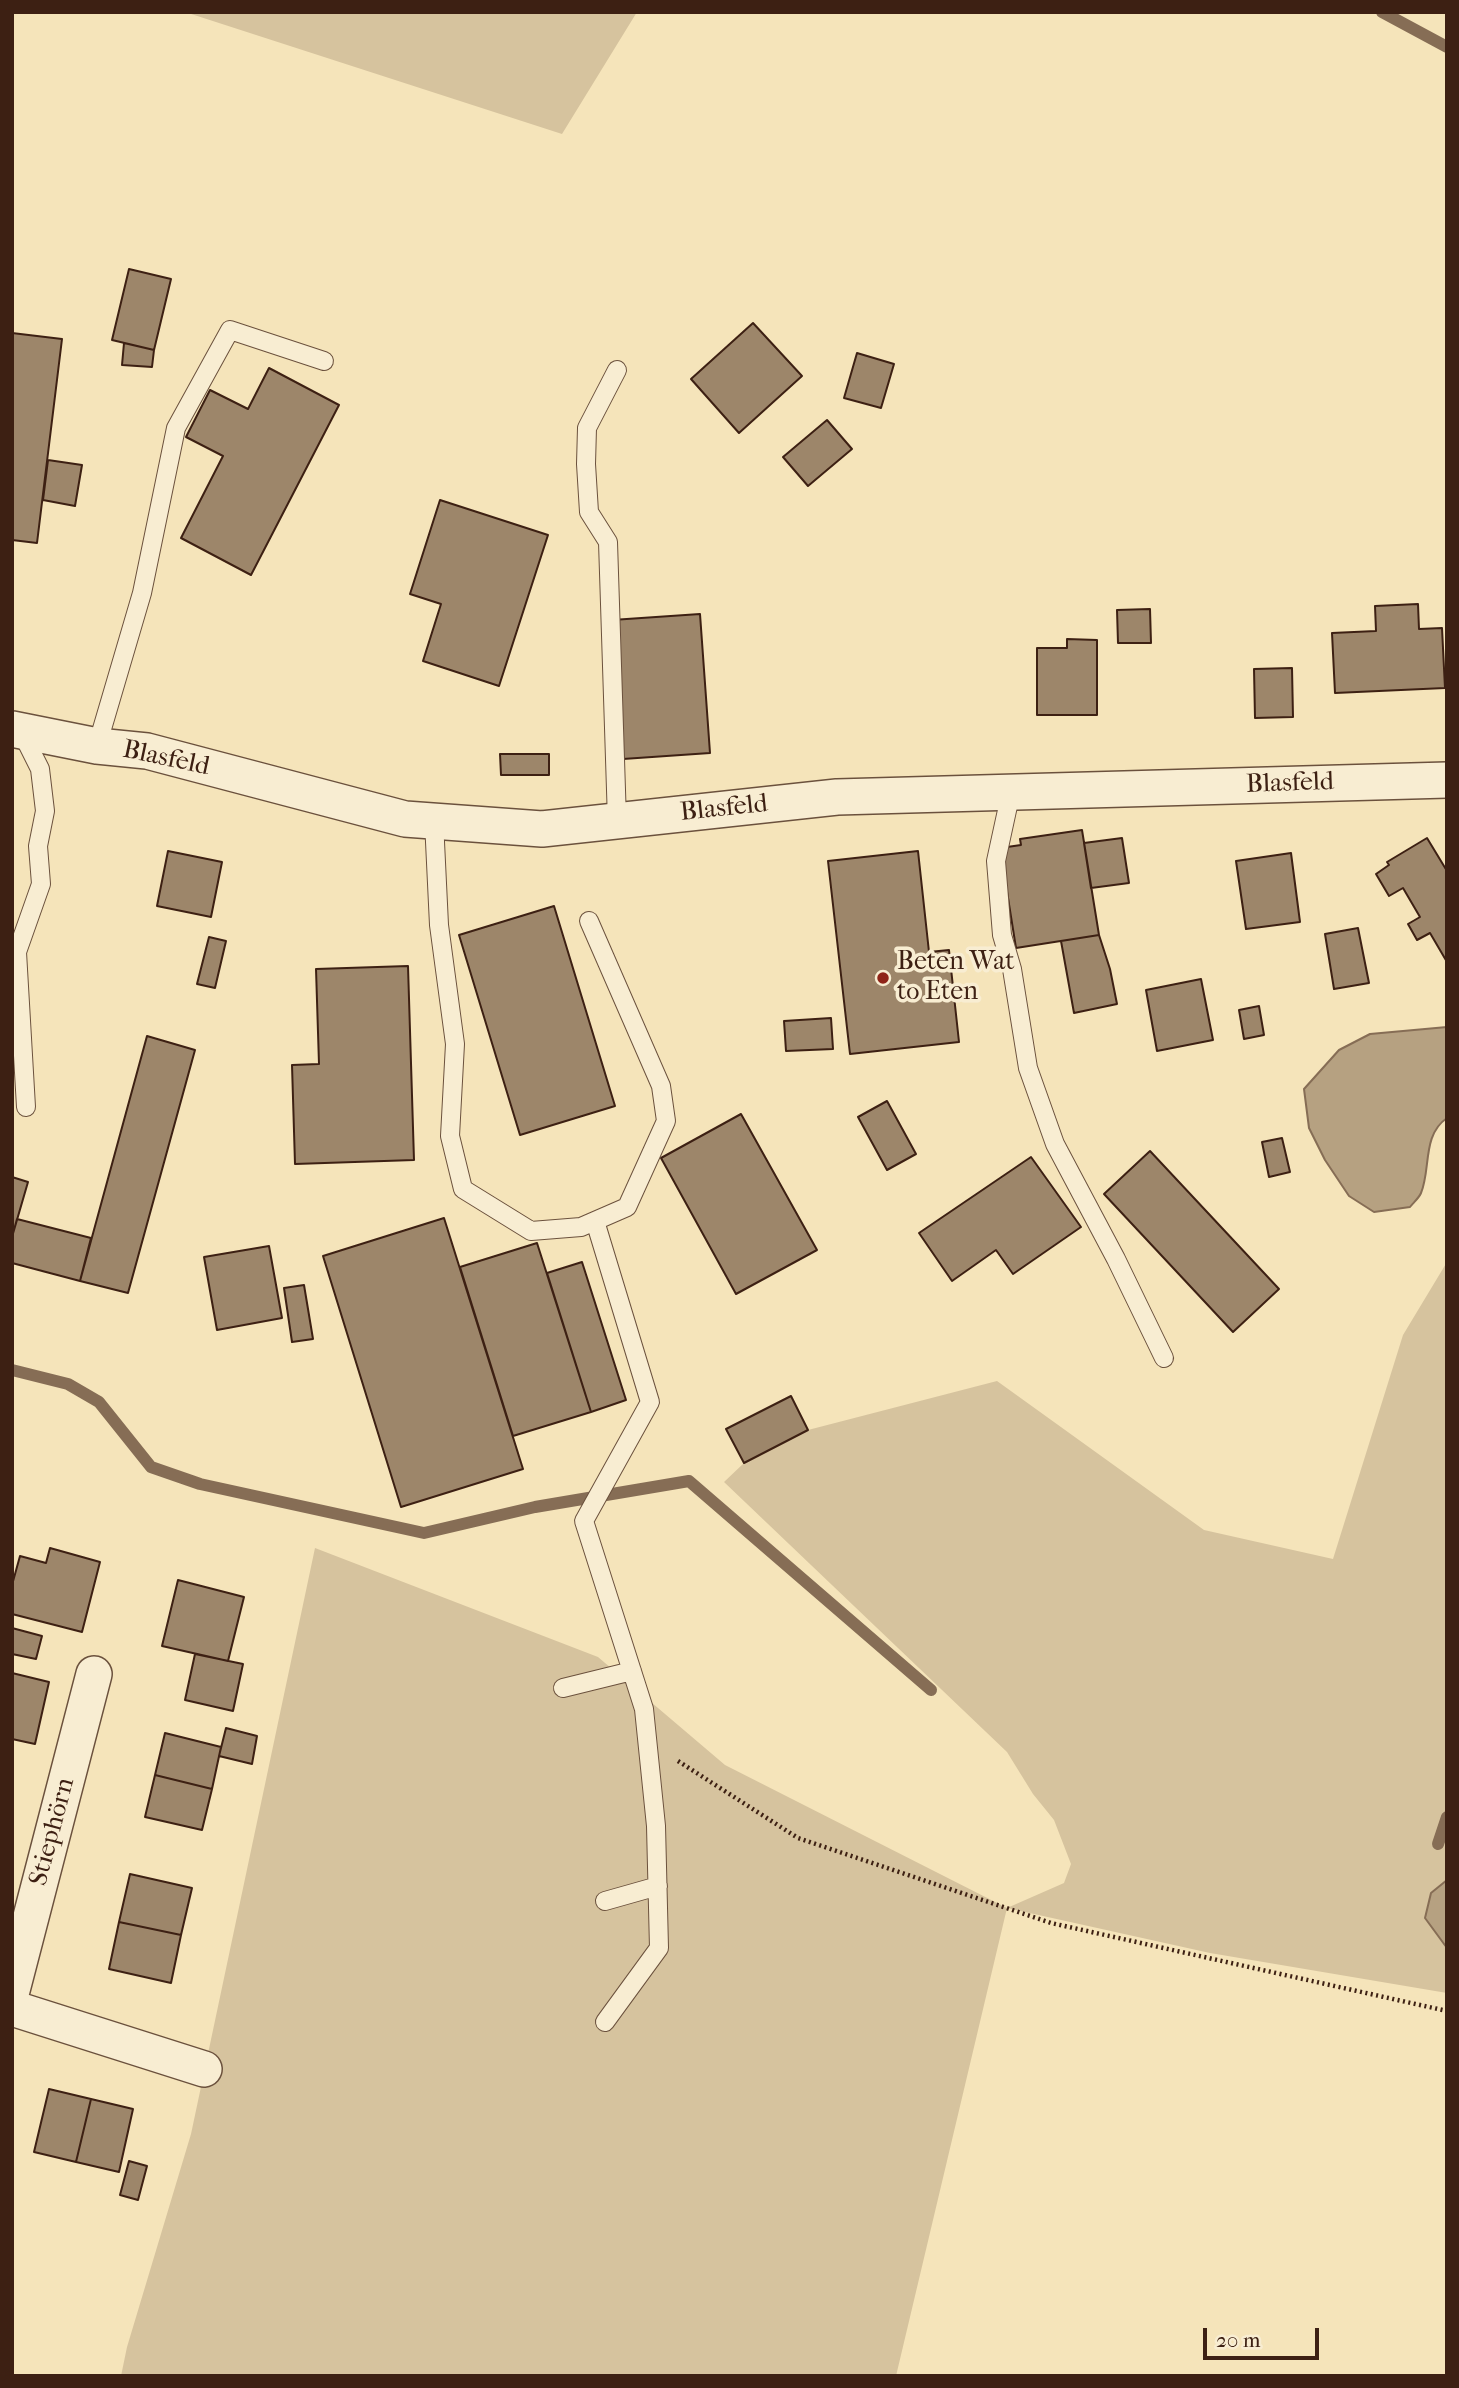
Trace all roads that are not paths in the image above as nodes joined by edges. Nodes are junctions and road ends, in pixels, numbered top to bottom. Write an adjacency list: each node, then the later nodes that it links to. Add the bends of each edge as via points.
1 (324, 361): 4 (lane, via 230,330 176,428 142,593)
2 (617, 370): 8 (lane, via 587,428 586,464 589,512 608,542)
3 (17, 730): 4 (street, Blasfeld); 10 (lane, via 40,769 45,811 38,846 41,884 17,952)
4 (97, 746): 7 (street, Blasfeld, via 147,751 405,819)
5 (1447, 780): 6 (street, Blasfeld)
6 (1011, 792): 8 (street, Blasfeld, via 837,797); 12 (lane, via 996,861 1002,935 1028,1068 1055,1144)
7 (434, 821): 8 (street, Blasfeld, via 542,829); 11 (lane, via 439,925 456,1044 450,1136 463,1189 531,1231 581,1227)
8 (617, 821)
9 (589, 921): 11 (lane, via 661,1086 666,1121 627,1207)
10 (26, 1107)
11 (595, 1221): 13 (lane, via 650,1402 584,1521)
12 (1164, 1358)
13 (632, 1671): 15 (lane); 16 (lane, via 644,1709)
14 (94, 1674): 18 (street, Stiephörn)
15 (563, 1688)
16 (657, 1885): 17 (lane); 20 (lane, via 659,1948)
17 (606, 1901)
18 (12, 1990)
19 (12, 2008): 21 (street)
20 (606, 2022)
21 (204, 2070)

